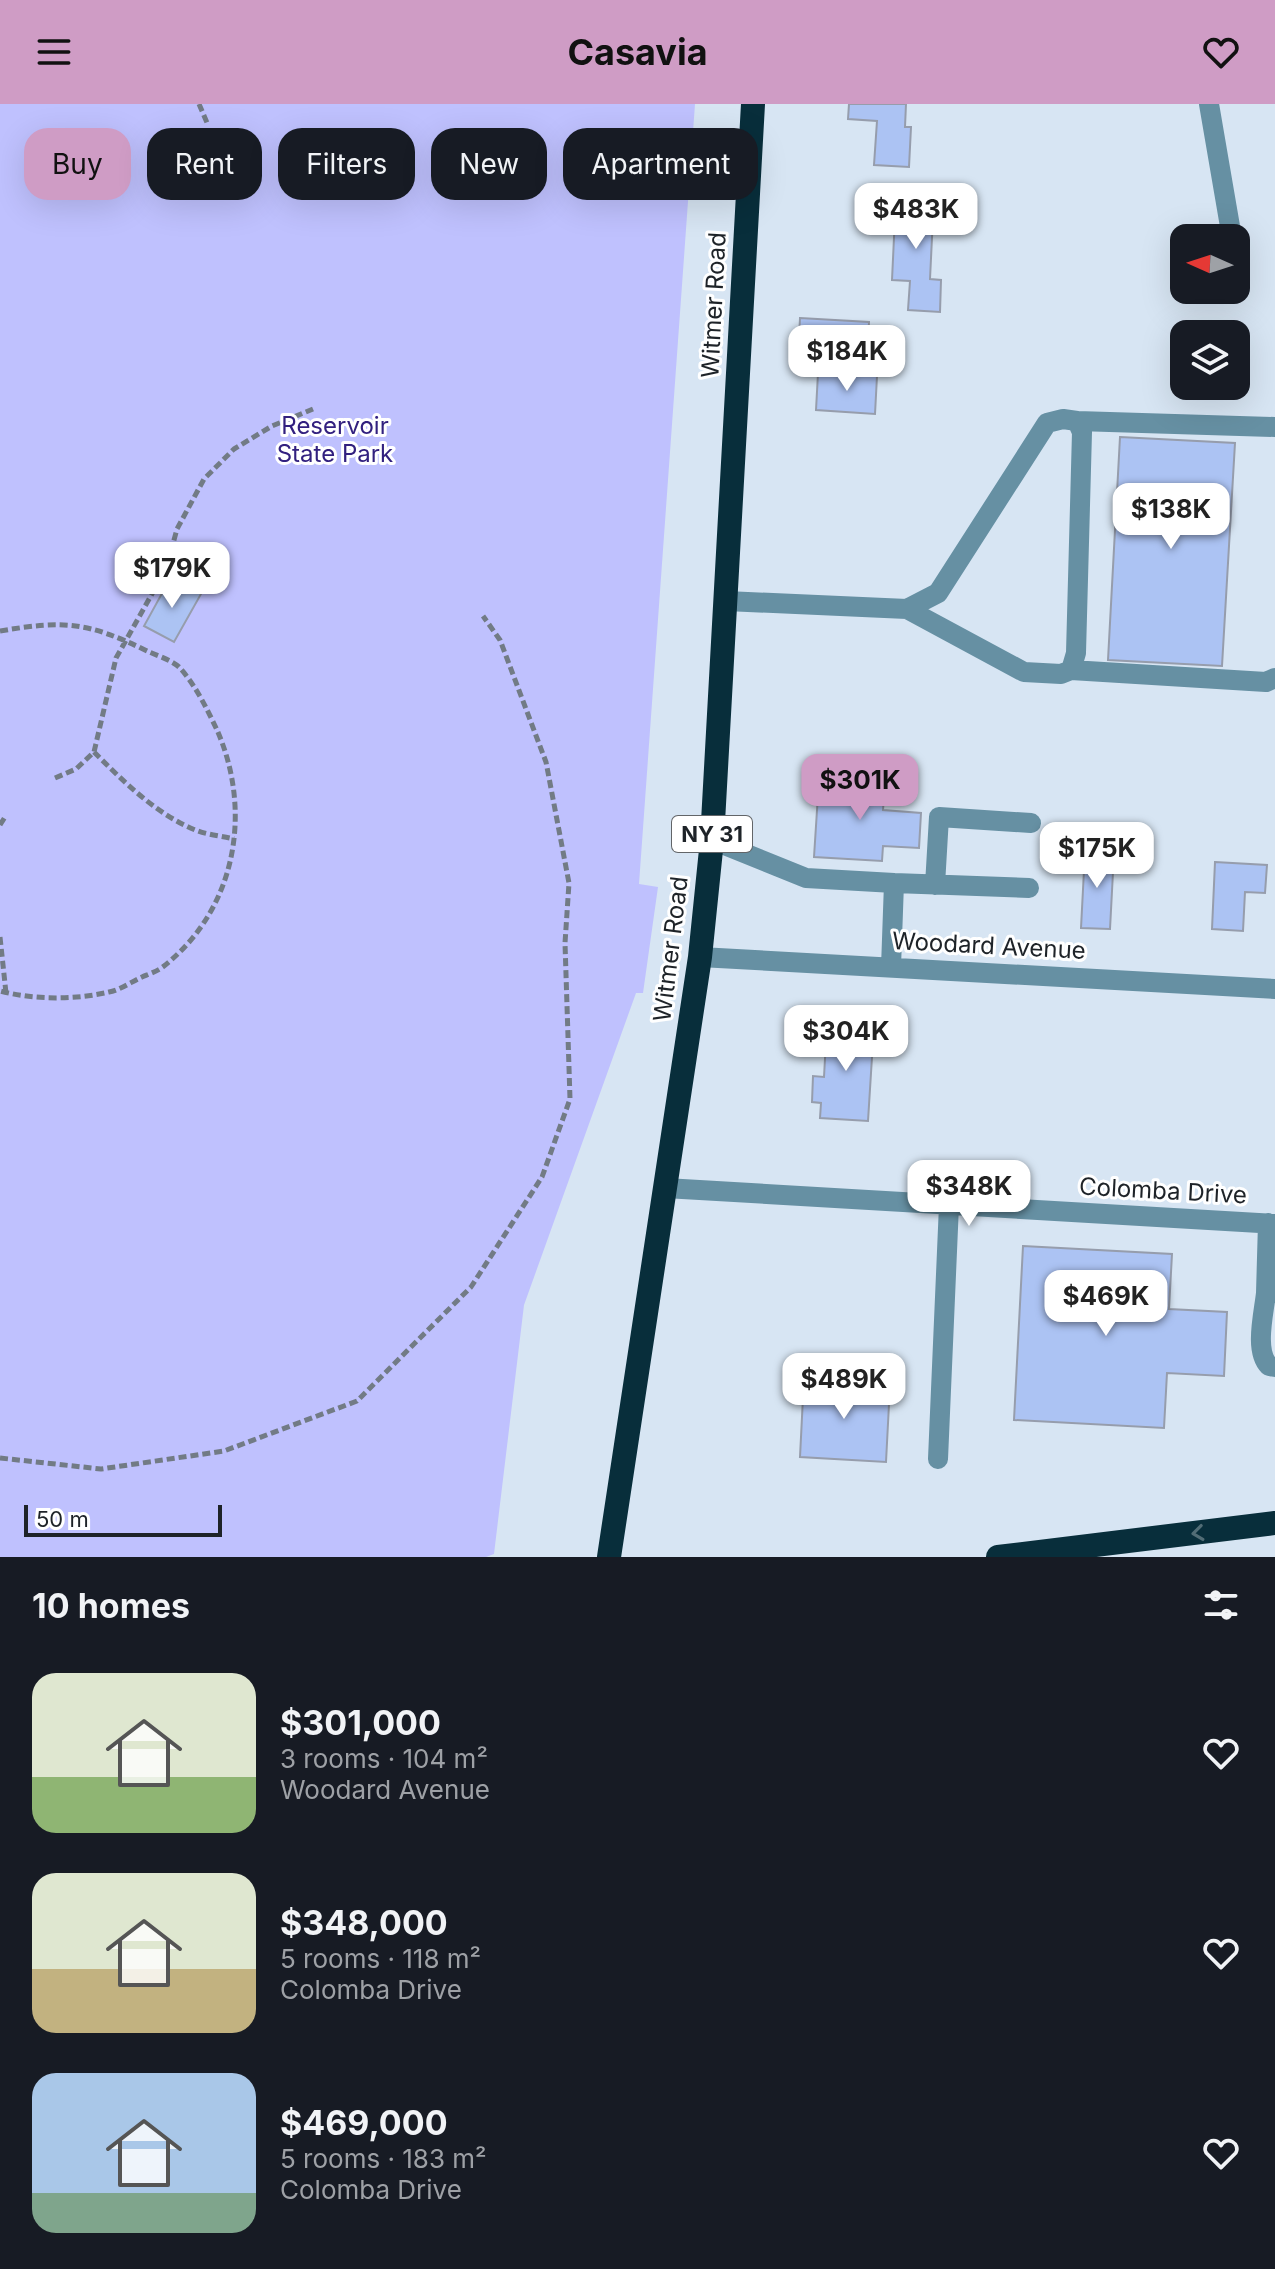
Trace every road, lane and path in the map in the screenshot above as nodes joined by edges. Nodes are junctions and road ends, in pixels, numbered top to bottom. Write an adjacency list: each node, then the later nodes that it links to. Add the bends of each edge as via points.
1 (199, 104): 4 (path)
2 (753, 104): 9 (highway, Witmer Road / NY 31)
3 (1209, 104): 5 (street)
4 (208, 125)
5 (1230, 224)
6 (313, 409): 13 (path, via 234,449 204,479 177,529 166,569)
7 (1077, 421): 8 (street); 10 (street, via 1047,423 938,593); 14 (street, via 1082,432 1076,653)
8 (1275, 427)
9 (726, 601): 10 (street); 22 (highway, Witmer Road / NY 31)
10 (907, 609): 14 (street, via 1024,672)
11 (483, 616): 36 (path, via 500,640 546,762 569,883 565,943 570,1099 542,1177 471,1287 357,1401 224,1451 101,1469)
12 (0, 631): 13 (path, via 72,624)
13 (124, 640): 16 (path); 21 (path, via 178,666 207,707 226,750 236,792)
14 (1071, 670): 15 (street, via 1266,682)
15 (1275, 678)
16 (94, 752): 17 (path, via 76,769); 21 (path, via 124,783 167,814 198,831)
17 (55, 778)
18 (5, 817): 20 (path)
19 (1031, 823): 24 (street, via 939,817)
20 (0, 825)
21 (234, 839): 30 (path, via 227,875 206,923 163,967 112,992 66,998)
22 (712, 840): 23 (street, via 806,878); 27 (highway, Witmer Road / NY 31)
23 (894, 883): 24 (street); 28 (street)
24 (935, 885): 25 (street)
25 (1029, 888)
26 (0, 937): 30 (path)
27 (700, 957): 28 (street, Woodard Avenue); 31 (highway, Witmer Road / NY 31)
28 (891, 967): 29 (street, Woodard Avenue)
29 (1275, 989)
30 (3, 992)
31 (665, 1188): 32 (street, Colomba Drive); 39 (highway, Witmer Road / NY 31)
32 (949, 1205): 33 (street, Colomba Drive); 37 (street)
33 (1272, 1223): 34 (street)
34 (1270, 1293): 35 (street, via 1263,1360)
35 (1275, 1367)
36 (0, 1458)
37 (938, 1459)
38 (1275, 1523): 40 (highway, one-way to 40)
39 (609, 1557)
40 (998, 1557)

